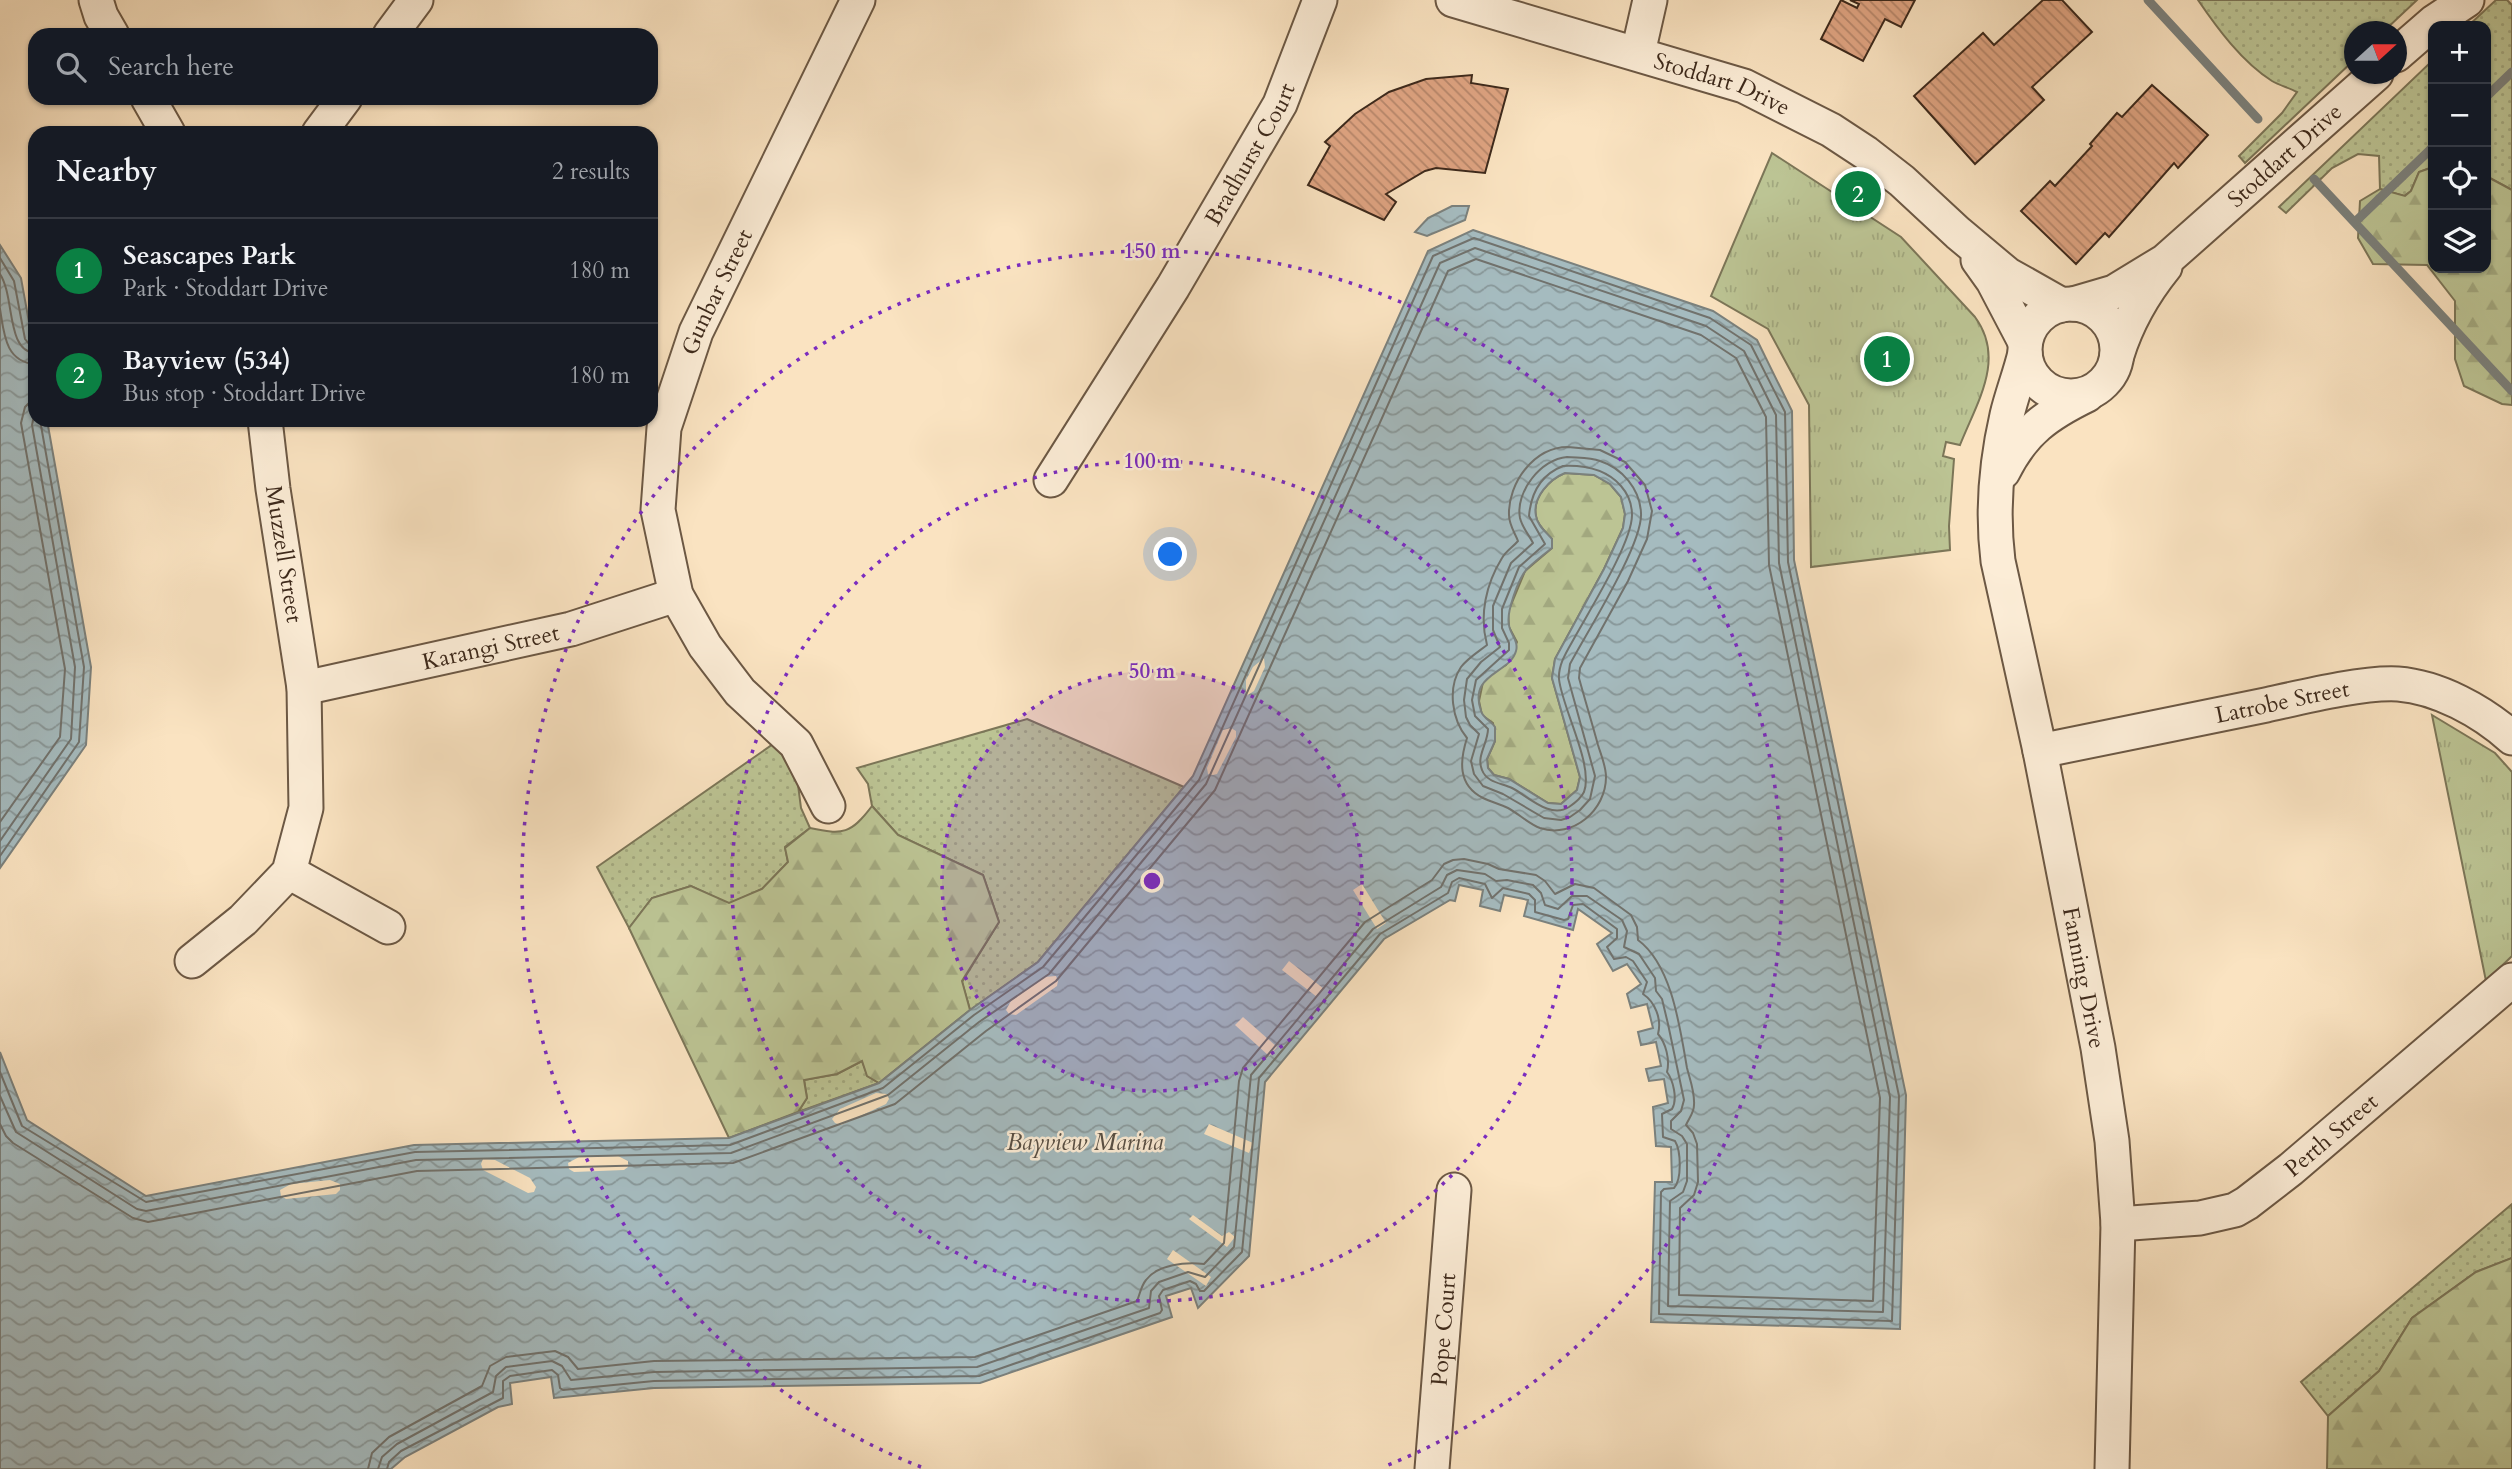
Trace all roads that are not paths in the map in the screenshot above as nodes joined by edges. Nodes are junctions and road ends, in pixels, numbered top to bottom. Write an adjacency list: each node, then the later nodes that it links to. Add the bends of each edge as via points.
1 (96, 0): 9 (street)
2 (416, 0): 10 (street)
3 (858, 0): 27 (street, Gunbar Street, via 696,332 664,428 658,510)
4 (1320, 0): 25 (street, Bradhurst Court, via 1280,104 1173,287)
5 (1453, 0): 12 (street, Stoddart Drive)
6 (1650, 0): 12 (street)
7 (2467, 0): 8 (street)
8 (2443, 11): 11 (street)
9 (108, 28)
10 (395, 28)
11 (2407, 45)
12 (1638, 53): 18 (street, Stoddart Drive, via 1744,86 1831,131 1902,181)
13 (2365, 84): 19 (street, Stoddart Drive)
14 (152, 105): 16 (street)
15 (340, 105): 17 (street)
16 (164, 126)
17 (324, 126)
18 (1958, 233): 20 (street, Stoddart Drive, via 2007,274); 21 (street, Stoddart Drive, via 1993,281)
19 (2193, 238): 20 (street, Stoddart Drive, via 2143,276 2106,295); 22 (street, Stoddart Drive, via 2148,290)
20 (2068, 305): 21 (street, via 2039,316 2028,331); 22 (street, via 2090,308 2104,317 2116,338)
21 (2025, 347): 23 (street, via 2029,372 2044,389 2068,397); 26 (street, Fanning Drive, via 2008,414)
22 (2117, 355): 23 (street, via 2109,377)
23 (2090, 393): 26 (street, Fanning Drive, via 2055,410 2031,429 2000,476)
24 (266, 427): 28 (street, Muzzell Street)
25 (1051, 480)
26 (1996, 494): 30 (street, Fanning Drive, via 1998,561)
27 (676, 596): 28 (street, Karangi Street, via 570,629); 31 (street, Gunbar Street, via 705,646 740,692 796,744)
28 (304, 688): 32 (street, Muzzell Street, via 306,808)
29 (2512, 738): 30 (street, Latrobe Street, via 2454,700 2398,684 2302,697)
30 (2040, 751): 37 (street, Fanning Drive, via 2105,1090)
31 (828, 806)
32 (289, 872): 33 (street); 34 (street, via 243,920)
33 (388, 927)
34 (192, 961)
35 (2512, 980): 37 (street, Perth Street, via 2247,1203 2200,1218)
36 (1454, 1190): 38 (street, Pope Court)
37 (2118, 1224): 39 (street, Fanning Drive)
38 (1432, 1469)
39 (2112, 1469)

